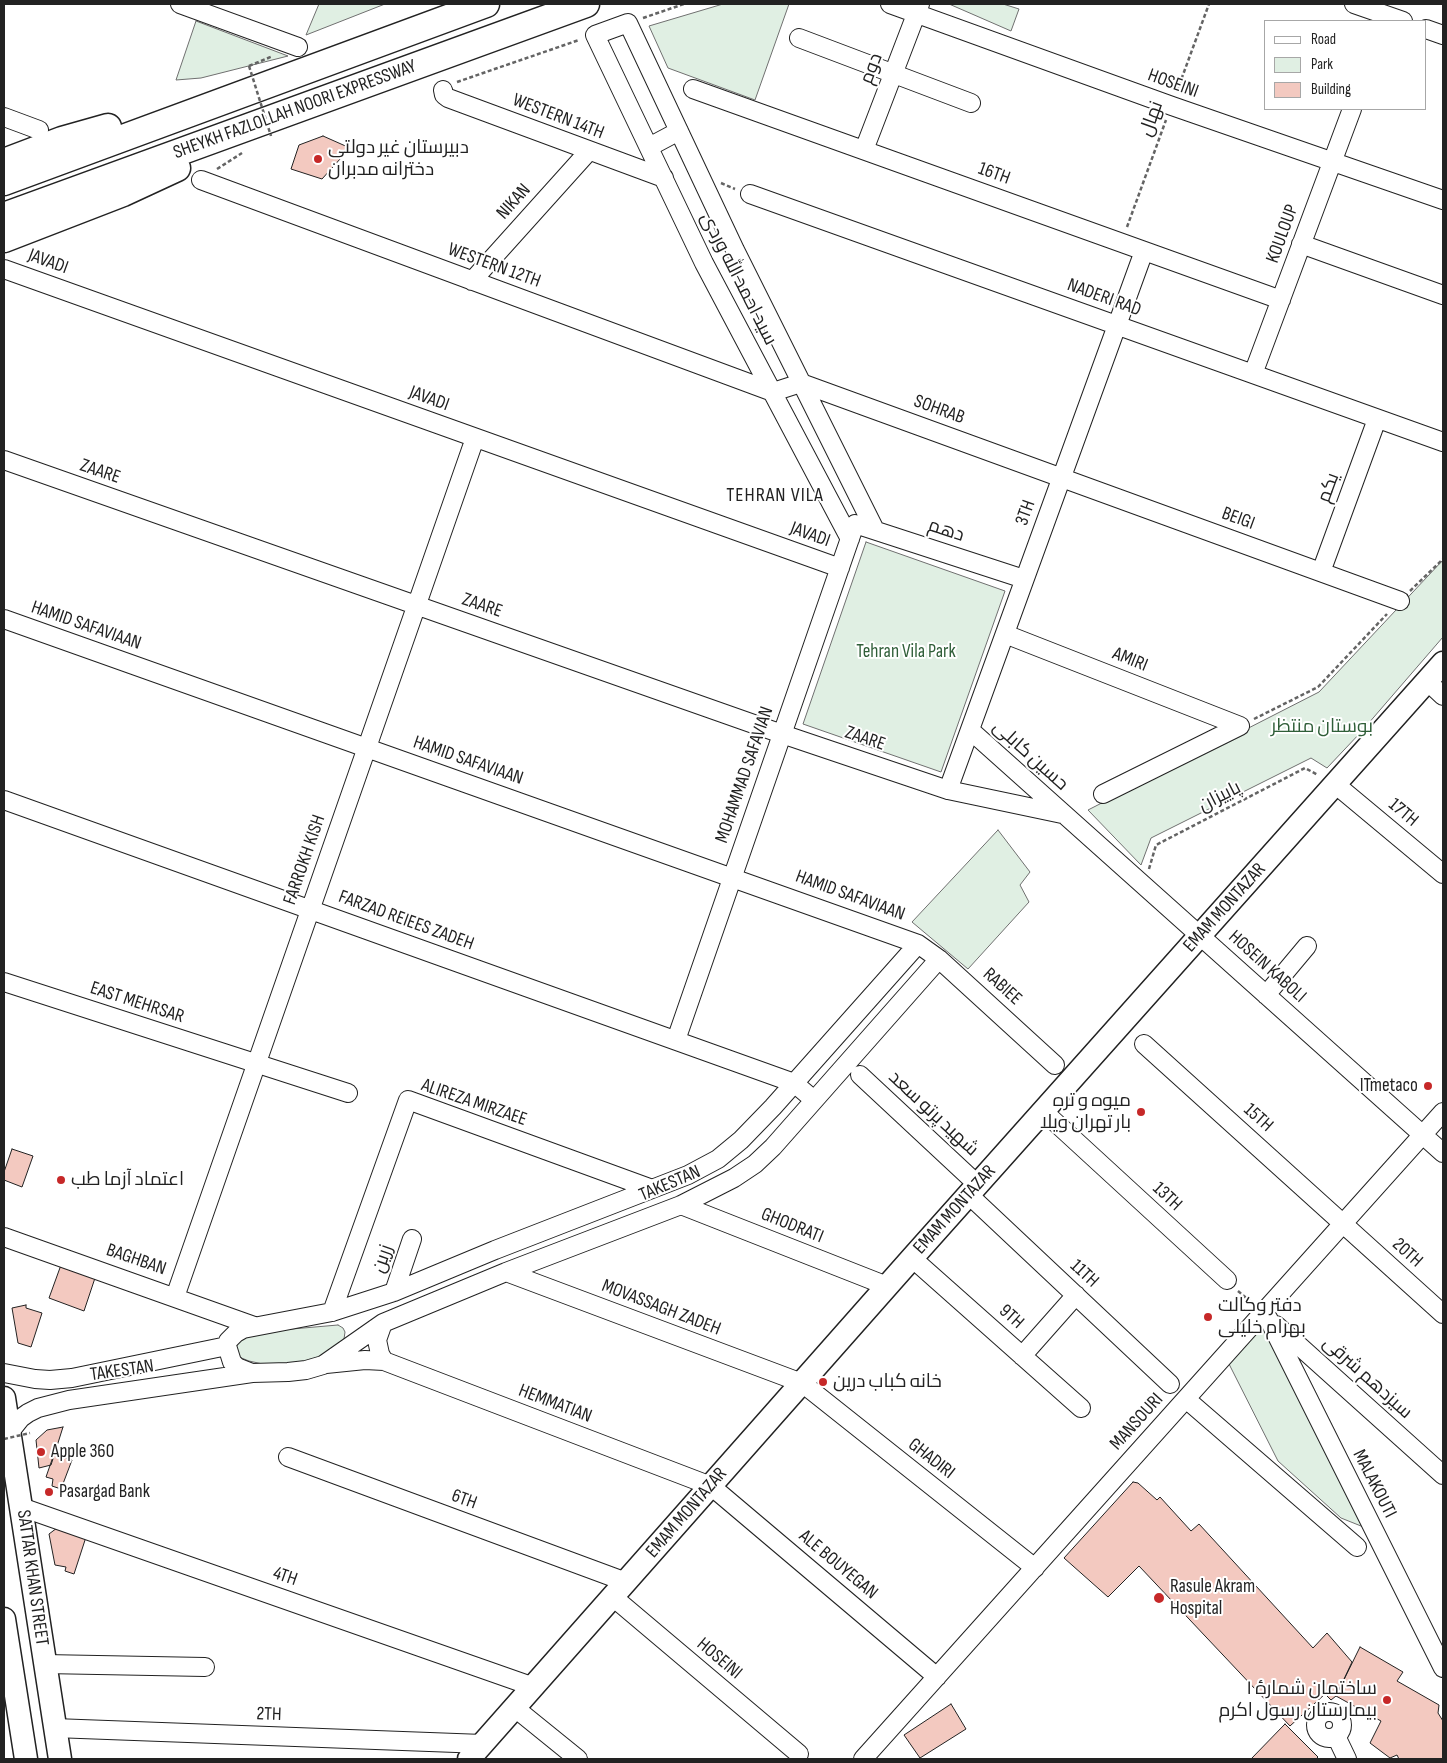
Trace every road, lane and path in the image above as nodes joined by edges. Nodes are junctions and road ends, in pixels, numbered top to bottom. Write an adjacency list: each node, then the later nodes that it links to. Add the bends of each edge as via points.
1 (180, 4): 15 (street)
2 (586, 4): 28 (highway, SHEYKH FAZLOLLAH NOORI EXPRESSWAY)
3 (684, 4): 10 (path)
4 (890, 4): 8 (street, HOSEINI)
5 (1209, 4): 22 (path, نهال)
6 (1354, 4): 9 (street)
7 (475, 6): 20 (highway, SHEYKH FAZLOLLAH NOORI EXPRESSWAY)
8 (918, 8): 17 (street, دوم); 22 (street, HOSEINI)
9 (1386, 18)
10 (628, 23): 12 (street); 26 (street, سید احمد الله وردی)
11 (1427, 29): 13 (street)
12 (595, 34): 19 (path, via 450,84); 29 (street, سید احمد الله وردی)
13 (1443, 35)
14 (799, 38): 17 (street)
15 (298, 47)
16 (269, 57): 27 (path, bridge, via 249,66)
17 (893, 74): 21 (street); 30 (street, دوم)
18 (693, 89): 30 (street, 16TH)
19 (443, 90): 31 (street, WESTERN 14TH, via 448,98)
20 (218, 102): 33 (highway, via 96,130); 37 (highway, SHEYKH FAZLOLLAH NOORI EXPRESSWAY)
21 (971, 103)
22 (1172, 106): 32 (street, HOSEINI); 42 (path, نهال)
23 (1352, 110): 32 (street, KOULOUP)
24 (4, 117): 25 (street)
25 (39, 130)
26 (680, 131): 29 (street); 34 (street, سید احمد الله وردی)
27 (271, 136)
28 (247, 138): 36 (path); 40 (highway, SHEYKH FAZLOLLAH NOORI EXPRESSWAY, via 98,181); 41 (highway, via 123,193)
29 (649, 147): 35 (street, سید احمد الله وردی)
30 (864, 150): 42 (street, 16TH)
31 (588, 152): 35 (street, WESTERN 14TH); 46 (street, NIKAN)
32 (1332, 161): 39 (street, HOSEINI); 43 (street, KOULOUP)
33 (4, 162)
34 (700, 175): 38 (path); 51 (street, سید احمد الله وردی)
35 (664, 178): 52 (street, سید احمد الله وردی, via 704,263)
36 (201, 180): 46 (street, WESTERN 12TH)
37 (4, 182)
38 (750, 194): 49 (street, NADERI RAD)
39 (1443, 200)
40 (4, 216)
41 (4, 240)
42 (1121, 243): 44 (street, 16TH)
43 (1301, 244): 47 (street); 48 (street, KOULOUP)
44 (1144, 251): 48 (street, 16TH); 49 (street, 3TH)
45 (4, 269): 54 (street, JAVADI)
46 (472, 281): 52 (street, WESTERN 12TH)
47 (1443, 295)
48 (1280, 300): 50 (street, KOULOUP)
49 (1117, 326): 50 (street, NADERI RAD); 57 (street, 3TH)
50 (1253, 374): 53 (street, NADERI RAD)
51 (802, 383): 52 (street); 57 (street, SOHRAB); 58 (street, سید احمد الله وردی)
52 (773, 392): 59 (street, سید احمد الله وردی)
53 (1377, 418): 55 (street, NADERI RAD); 62 (street, یکم)
54 (475, 438): 61 (street, JAVADI); 65 (street, FARROKH KISH)
55 (1443, 442)
56 (4, 460): 65 (street, ZAARE)
57 (1062, 478): 62 (street, BEIGI); 63 (street, 3TH)
58 (874, 530): 59 (street, دهم); 63 (street, دهم)
59 (853, 532): 61 (street, MOHAMMAD SAFAVIAN)
60 (1443, 558): 64 (path)
61 (840, 568): 72 (street, MOHAMMAD SAFAVIAN)
62 (1321, 572): 64 (street, BEIGI)
63 (1024, 579): 67 (street, 3TH)
64 (1400, 601): 70 (path, via 1318,687)
65 (417, 606): 72 (street, ZAARE); 73 (street, FARROKH KISH)
66 (4, 619): 73 (street, HAMID SAFAVIAAN)
67 (1005, 634): 70 (street, AMIRI); 71 (street, 3TH)
68 (1443, 662): 69 (main road, EMAM MONTAZAR)
69 (1435, 689): 74 (main road, EMAM MONTAZAR)
70 (1240, 726): 76 (street)
71 (970, 730): 75 (street, 3TH); 78 (street, حسین کابلی)
72 (782, 734): 75 (street, ZAARE); 80 (street, MOHAMMAD SAFAVIAN)
73 (367, 748): 80 (street, HAMID SAFAVIAAN); 82 (street, FARROKH KISH)
74 (1335, 784): 79 (street, 17TH); 81 (path, پاییزان, via 1305,768 1156,845); 83 (main road, EMAM MONTAZAR)
75 (948, 790): 78 (street, ZAARE)
76 (1103, 794)
77 (4, 800): 82 (street, FARZAD REIEES ZADEH)
78 (1062, 814): 81 (street, HOSEIN KABOLI)
79 (1443, 874)
80 (733, 877): 84 (street, HAMID SAFAVIAAN); 89 (street, MOHAMMAD SAFAVIAN)
81 (1144, 886): 83 (street, HOSEIN KABOLI)
82 (310, 910): 89 (street, FARZAD REIEES ZADEH); 91 (street, FARROKH KISH)
83 (1200, 936): 88 (street, HOSEIN KABOLI); 97 (main road, EMAM MONTAZAR)
84 (918, 944): 86 (street, RABIEE); 94 (street, TAKESTAN)
85 (1307, 946): 88 (street)
86 (939, 959): 92 (street, RABIEE); 96 (street, TAKESTAN)
87 (4, 982): 91 (street, EAST MEHRSAR)
88 (1266, 995): 99 (street, HOSEIN KABOLI)
89 (676, 1040): 94 (street, FARZAD REIEES ZADEH)
90 (1144, 1044): 104 (street, 15TH)
91 (256, 1064): 95 (street, EAST MEHRSAR); 115 (street, FARROKH KISH)
92 (1055, 1065)
93 (860, 1075): 102 (street, شهید پرتو سعد)
94 (794, 1082): 96 (street); 101 (street, TAKESTAN, via 718,1159 688,1175)
95 (348, 1093)
96 (814, 1100): 103 (street, TAKESTAN, via 755,1164)
97 (1043, 1111): 102 (main road, EMAM MONTAZAR); 110 (street, 13TH)
98 (1443, 1112): 99 (street, MANSOURI)
99 (1423, 1135): 100 (street, HOSEIN KABOLI); 104 (street, MANSOURI)
100 (1443, 1152)
101 (652, 1188): 108 (street, TAKESTAN); 116 (street, ALIREZA MIRZAEE, via 408,1100)
102 (973, 1190): 107 (main road, EMAM MONTAZAR); 114 (street, 11TH)
103 (681, 1205): 109 (street, TAKESTAN); 111 (street, GHODRATI)
104 (1343, 1224): 117 (street, 20TH); 118 (street, MANSOURI)
105 (4, 1237): 115 (street, BAGHBAN)
106 (412, 1239): 113 (street, زرین)
107 (912, 1258): 111 (main road, EMAM MONTAZAR); 122 (street, 9TH)
108 (456, 1266): 112 (street); 113 (street, TAKESTAN)
109 (506, 1272): 112 (street, TAKESTAN); 127 (street, MOVASSAGH ZADEH)
110 (1227, 1280): 118 (path)
111 (887, 1286): 127 (main road, EMAM MONTAZAR)
112 (465, 1289): 119 (street, TAKESTAN)
113 (394, 1292): 116 (street, TAKESTAN)
114 (1076, 1296): 122 (street); 128 (street, 11TH)
115 (175, 1297): 120 (street, BAGHBAN)
116 (332, 1312): 120 (street, TAKESTAN)
117 (1443, 1314)
118 (1265, 1316): 130 (street, MANSOURI); 134 (street, سیزدهم شرقی); 141 (street, MALAKOUTI)
119 (383, 1323): 123 (street, via 377,1340); 124 (street, TAKESTAN)
120 (254, 1326): 121 (street, via 236,1333)
121 (227, 1346): 125 (street, TAKESTAN, via 72,1378 35,1379); 126 (street, via 232,1362)
122 (1022, 1356): 131 (street, 9TH)
123 (384, 1361): 124 (street, TAKESTAN); 135 (street, HEMMATIAN)
124 (323, 1365): 126 (street, TAKESTAN, via 306,1370)
125 (4, 1373)
126 (252, 1374): 132 (street, TAKESTAN, via 69,1400 28,1413 21,1418)
127 (802, 1383): 135 (main road, EMAM MONTAZAR); 138 (street, GHADIRI)
128 (1170, 1384)
129 (4, 1398): 132 (main road, SATTAR KHAN STREET)
130 (1186, 1399): 137 (street); 138 (street, MANSOURI)
131 (1081, 1408)
132 (14, 1435): 136 (main road, SATTAR KHAN STREET)
133 (288, 1457): 139 (street, 6TH)
134 (1443, 1475)
135 (711, 1486): 139 (main road, EMAM MONTAZAR); 145 (street, ALE BOUYEGAN)
136 (22, 1507): 142 (main road, SATTAR KHAN STREET); 146 (street, 4TH)
137 (1357, 1547)
138 (1035, 1568): 145 (street, MANSOURI)
139 (620, 1589): 146 (main road, EMAM MONTAZAR); 152 (street, HOSEINI)
140 (4, 1619): 147 (main road, SATTAR KHAN STREET)
141 (1440, 1647): 144 (street, MALAKOUTI)
142 (44, 1664): 143 (street); 149 (main road, SATTAR KHAN STREET)
143 (205, 1667)
144 (1443, 1668)
145 (937, 1677): 156 (street, MANSOURI)
146 (534, 1687): 148 (main road, EMAM MONTAZAR)
147 (18, 1706): 149 (main road, via 30,1732 40,1735 46,1732); 153 (main road, SATTAR KHAN STREET)
148 (515, 1708): 151 (main road, EMAM MONTAZAR); 155 (street)
149 (53, 1719): 151 (street, 2TH); 154 (main road, SATTAR KHAN STREET)
150 (1336, 1736): 157 (street)
151 (476, 1752)
152 (798, 1754)
153 (26, 1759)
154 (60, 1759)
155 (578, 1759)
156 (863, 1759)
157 (1347, 1759)

